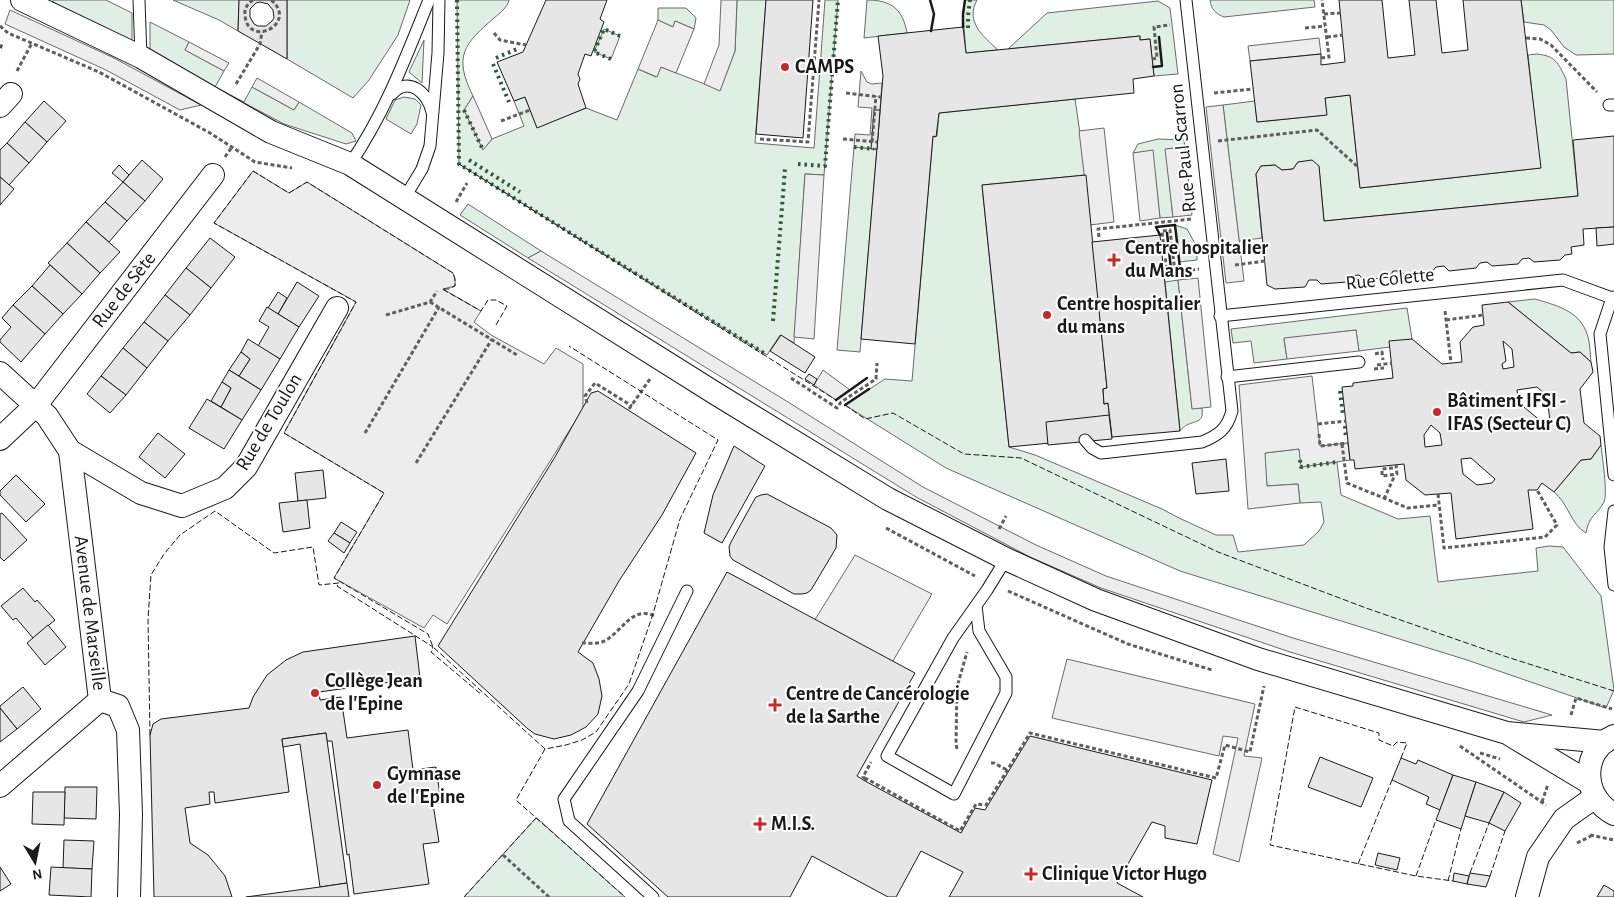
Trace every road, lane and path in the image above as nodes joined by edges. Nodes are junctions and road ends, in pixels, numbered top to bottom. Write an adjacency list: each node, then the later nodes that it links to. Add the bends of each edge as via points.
1 (22, 0): 10 (street)
2 (139, 0): 24 (lane)
3 (253, 0): 17 (path, via 246,7 245,19 251,28)
4 (271, 0): 17 (path, via 278,8 279,19 272,28)
5 (430, 0): 34 (lane)
6 (439, 0): 37 (lane)
7 (819, 0): 39 (path, via 808,142)
8 (1186, 0): 13 (lane, Rue Paul Scarron)
9 (1322, 0): 12 (path)
10 (45, 5): 24 (street)
11 (1340, 13): 12 (path)
12 (1324, 14): 15 (path)
13 (1188, 23): 26 (path, via 1154,26 1157,58); 31 (lane, Rue Paul Scarron)
14 (0, 26): 22 (path)
15 (1325, 26): 16 (path); 20 (path)
16 (1305, 28)
17 (262, 32): 27 (path, via 260,44)
18 (494, 33): 23 (path, via 500,40)
19 (1343, 35): 20 (path)
20 (1326, 37): 25 (path, via 1329,57)
21 (1526, 38): 35 (path, via 1545,41 1558,50)
22 (32, 43): 33 (path); 44 (path, via 99,72 210,133 255,162)
23 (526, 45)
24 (141, 57): 42 (street, via 271,132)
25 (1321, 58)
26 (1152, 59)
27 (234, 87)
28 (1253, 89): 31 (path)
29 (846, 93): 30 (path)
30 (876, 96): 32 (path); 40 (path, via 875,142)
31 (1196, 96): 41 (lane, Rue Paul Scarron)
32 (881, 97)
33 (5, 100)
34 (386, 103): 37 (lane, via 403,86 412,87 422,92); 42 (lane)
35 (1612, 105)
36 (530, 110): 38 (path)
37 (433, 116): 47 (lane, via 426,160)
38 (501, 121)
39 (760, 139)
40 (843, 139)
41 (1201, 143): 43 (path, via 1317,130); 49 (lane, Rue Paul Scarron)
42 (350, 164): 47 (street)
43 (1358, 167)
44 (293, 168)
45 (213, 175): 76 (street, Rue de Sète)
46 (468, 183): 48 (path)
47 (405, 197): 97 (street, via 880,494)
48 (451, 209)
49 (1210, 217): 51 (path); 61 (lane, Rue Paul Scarron)
50 (1132, 218): 51 (path)
51 (1133, 225): 52 (path, via 1098,229)
52 (1099, 237)
53 (1165, 267): 53 (path, via 1162,231 1170,230 1175,272 1167,273)
54 (437, 291): 56 (path)
55 (1613, 298): 61 (lane, Rue Colette, via 1563,280); 90 (lane, via 1600,334)
56 (430, 302): 57 (path); 59 (path)
57 (439, 307): 64 (path); 81 (path)
58 (336, 308): 87 (street, Rue de Toulon, via 246,467 225,488 182,506 141,493)
59 (386, 315)
60 (1483, 315): 62 (path)
61 (1220, 316): 72 (lane, Rue Paul Scarron)
62 (1446, 320)
63 (1447, 328): 70 (path)
64 (492, 339): 65 (path); 88 (path)
65 (517, 355)
66 (1383, 360): 69 (path, via 1382,352 1375,353 1377,365)
67 (1359, 362): 72 (lane)
68 (877, 363): 74 (path, via 876,378 837,408)
69 (1392, 363)
70 (1451, 363)
71 (0, 373): 76 (street, Avenue de Marseille)
72 (1227, 377): 84 (lane, Rue Paul Scarron, via 1232,411 1222,431 1213,438 1202,442 1101,453)
73 (650, 378): 77 (path)
74 (791, 378)
75 (587, 402): 77 (path, via 585,396 596,383)
76 (36, 405): 83 (street, Rue de Sète); 87 (street, Avenue de Marseille)
77 (632, 406): 78 (path)
78 (629, 409)
79 (1346, 421): 80 (path)
80 (1318, 424)
81 (365, 433)
82 (1319, 434): 86 (path, via 1320,446)
83 (0, 439)
84 (1086, 440)
85 (1348, 443): 86 (path)
86 (1342, 444): 94 (path, via 1347,483)
87 (70, 451): 105 (street, Avenue de Marseille)
88 (416, 464)
89 (1394, 466): 89 (path, via 1397,474 1382,476 1382,469)
90 (1614, 475)
91 (1394, 477): 94 (path)
92 (1537, 490): 95 (path, via 1557,526 1544,537 1444,548)
93 (1438, 494): 95 (path)
94 (1384, 499): 95 (path, via 1408,508)
95 (1439, 505)
96 (1614, 511): 98 (lane, via 1610,547)
97 (1006, 559): 100 (lane); 108 (street, via 1096,600 1258,659)
98 (1614, 585)
99 (687, 591): 101 (lane)
100 (976, 606): 102 (lane); 111 (lane, via 979,631 1006,677 1006,693)
101 (671, 624): 103 (path, via 644,613 629,619 602,642); 122 (lane, via 638,691 564,799 568,821)
102 (953, 638): 111 (path, via 968,650 957,687 956,744 958,751); 111 (lane, via 887,756 954,794)
103 (582, 643)
104 (1264, 686): 112 (path, via 1250,752 1225,745 1216,778 1030,733 986,805 976,804 960,831)
105 (100, 700): 113 (street); 120 (street, Avenue de Marseille, via 118,706 128,730)
106 (1573, 707): 107 (path, via 1576,698)
107 (1612, 709)
108 (1507, 733): 109 (street); 114 (street)
109 (1609, 739): 114 (street, via 1593,757 1589,772)
110 (1460, 746): 115 (path)
111 (972, 760)
112 (865, 780)
113 (0, 786)
114 (1592, 790): 116 (street, via 1604,808); 123 (street, via 1564,818 1538,856)
115 (1548, 806)
116 (1614, 814)
117 (1591, 836): 118 (path)
118 (1614, 840)
119 (503, 855): 121 (path)
120 (129, 897)
121 (549, 897)
122 (653, 897)
123 (1527, 897)

